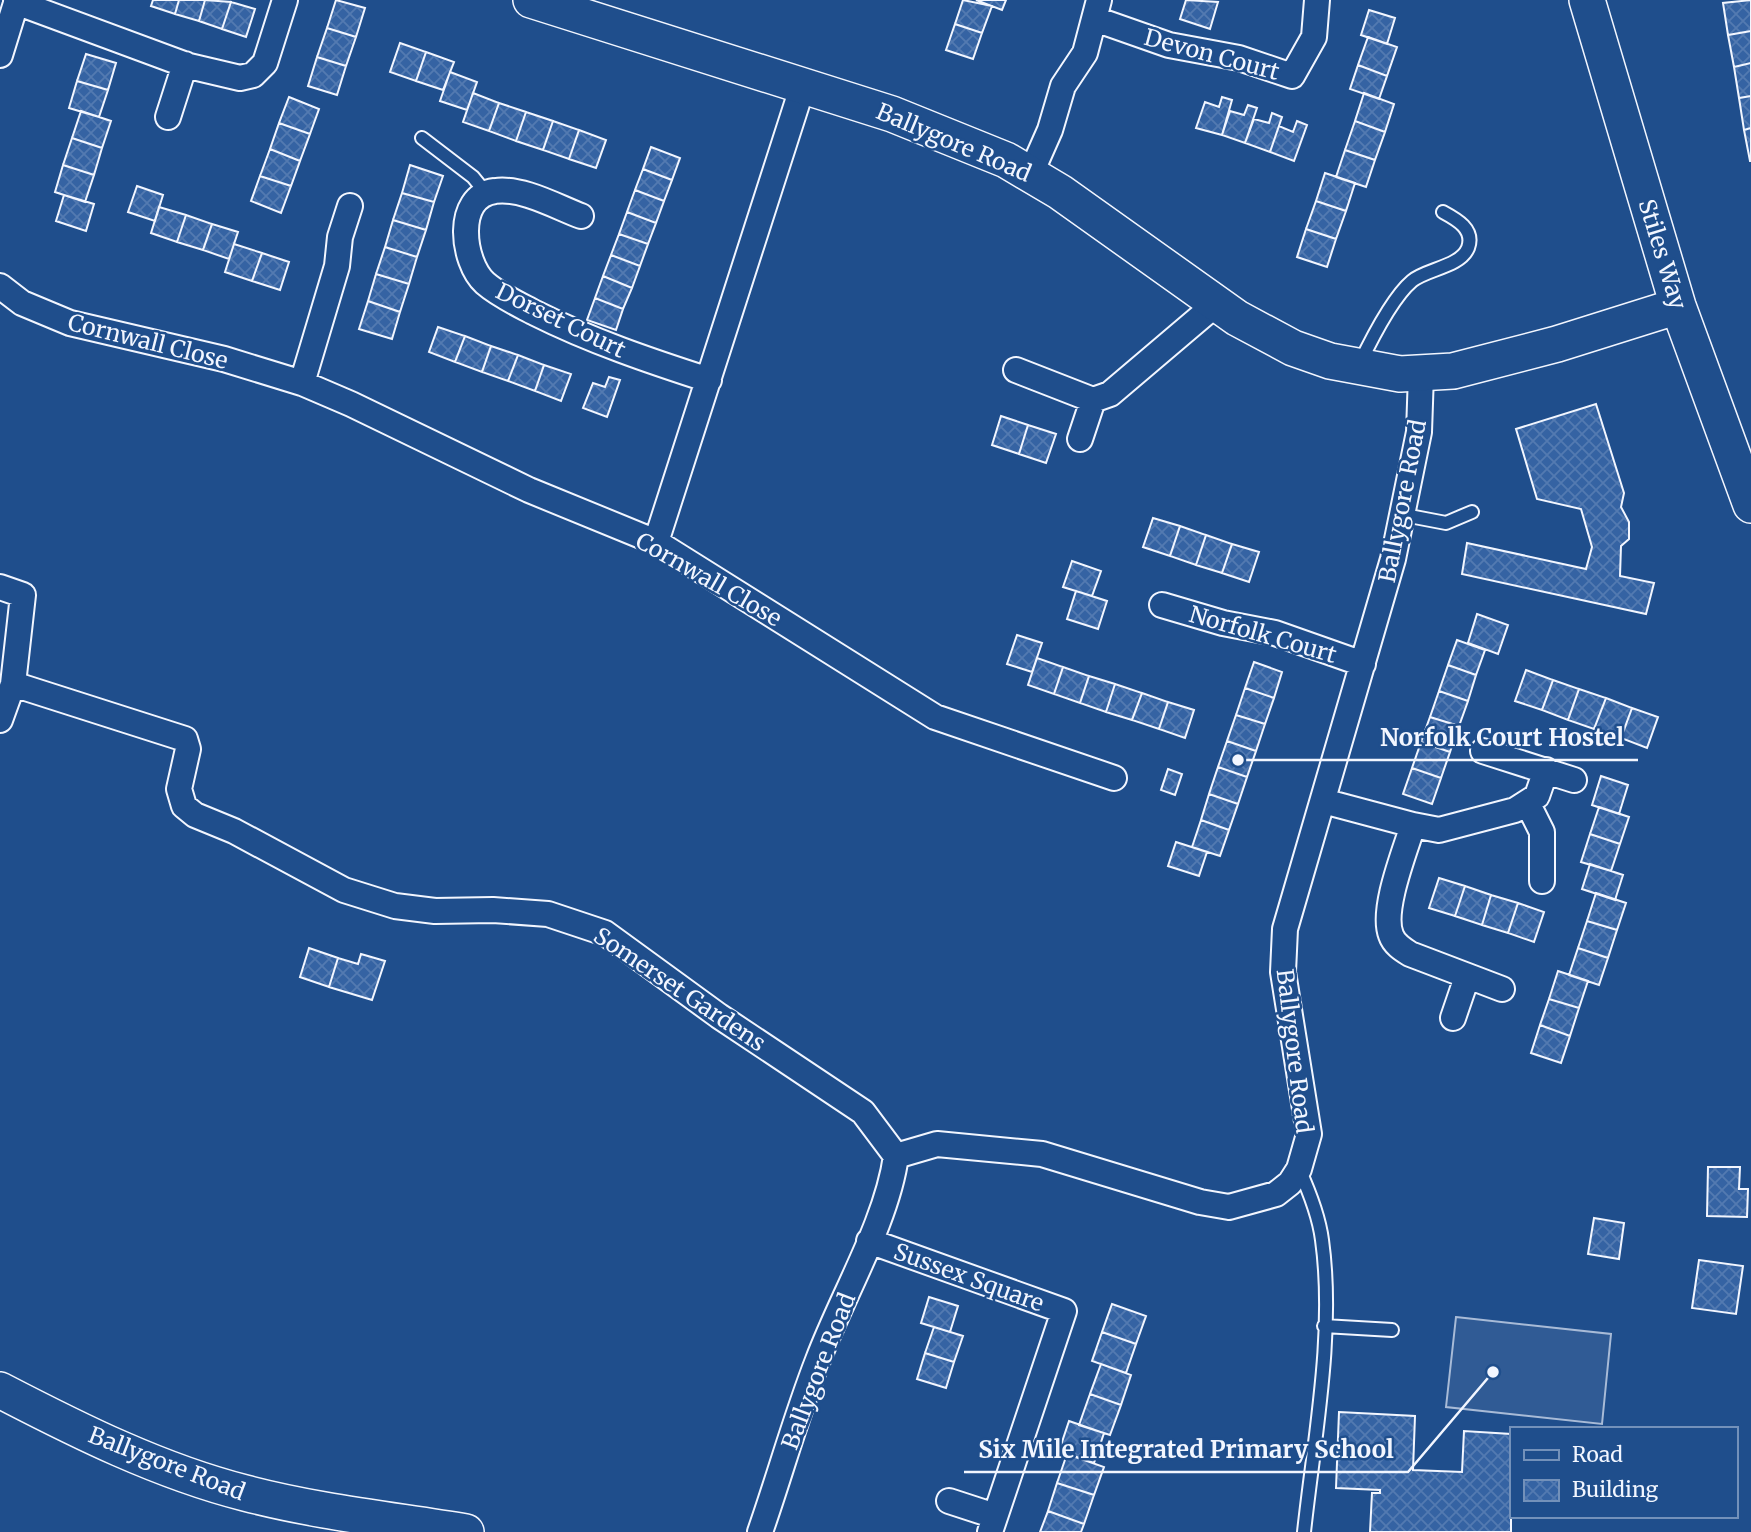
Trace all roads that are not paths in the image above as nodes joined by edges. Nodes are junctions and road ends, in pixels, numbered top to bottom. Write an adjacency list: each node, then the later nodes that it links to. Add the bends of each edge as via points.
1 (285, 0): 8 (street, via 265,64 253,75 240,78)
2 (531, 0): 9 (street, Ballygore Road)
3 (1317, 0): 6 (street, Devon Court, via 1314,37 1292,76 1239,58 1169,45)
4 (1587, 0): 19 (street, Stiles Way)
5 (17, 1): 7 (street); 8 (street)
6 (1097, 10): 12 (street, Devon Court, via 1085,53 1063,86)
7 (0, 55)
8 (185, 64): 10 (street)
9 (803, 85): 12 (street, Ballygore Road, via 911,121); 23 (street)
10 (168, 117)
11 (422, 138): 13 (lane, via 473,177)
12 (1031, 173): 18 (street, Ballygore Road)
13 (486, 193): 16 (street, via 523,194); 23 (street, Dorset Court, via 471,213 467,251 470,264 493,290 614,348)
14 (350, 206): 24 (street)
15 (1443, 212): 20 (lane, via 1463,224 1469,237 1467,249 1459,258 1411,281 1373,334)
16 (582, 216)
17 (0, 286): 24 (street, Cornwall Close, via 22,303 70,323 224,359)
18 (1216, 304): 20 (street, Ballygore Road, via 1293,348); 25 (street, via 1111,394)
19 (1678, 306): 22 (street, Ballygore Road, via 1486,363); 27 (street, Stiles Way)
20 (1358, 368): 22 (street, Ballygore Road)
21 (1016, 370): 25 (street)
22 (1421, 374): 29 (street, Ballygore Road, via 1419,432)
23 (709, 380): 30 (street)
24 (302, 383): 30 (street, Cornwall Close, via 529,491)
25 (1093, 400): 26 (street)
26 (1080, 439)
27 (1751, 505)
28 (1472, 512): 29 (lane, via 1446,523)
29 (1404, 515): 33 (street, Ballygore Road)
30 (656, 542): 38 (street, Cornwall Close, via 935,717)
31 (0, 587): 34 (street, via 23,595)
32 (1162, 605): 33 (street, Norfolk Court, via 1275,632)
33 (1363, 664): 40 (street, Ballygore Road)
34 (13, 684): 35 (street); 47 (street, Somerset Gardens, via 185,739 188,749 178,789 188,810 344,890 395,906 435,911 548,914 605,933 863,1112)
35 (0, 720)
36 (1483, 751): 37 (street)
37 (1546, 770): 39 (street); 41 (street, via 1537,796)
38 (1114, 778)
39 (1574, 779)
40 (1323, 801): 42 (street); 48 (street, Ballygore Road, via 1283,939 1283,972 1309,1134)
41 (1528, 804): 42 (street, via 1459,827 1439,830); 43 (street, via 1542,832)
42 (1413, 825): 44 (street, via 1388,913 1390,934 1410,954)
43 (1542, 881)
44 (1467, 977): 45 (street); 46 (street)
45 (1502, 989)
46 (1453, 1018)
47 (896, 1156): 48 (street, Ballygore Road, via 937,1144 1029,1152 1229,1208 1276,1194); 49 (street, Ballygore Road)
48 (1299, 1169): 50 (lane, via 1322,1238)
49 (869, 1241): 54 (street, Sussex Square, via 1064,1311); 56 (street, Ballygore Road, via 818,1360)
50 (1324, 1326): 51 (lane); 57 (lane)
51 (1392, 1330)
52 (0, 1390): 55 (street, Ballygore Road, via 125,1451 215,1485)
53 (950, 1501): 54 (street, Sussex Square)
54 (993, 1524)
55 (466, 1532)
56 (760, 1532)
57 (1304, 1532)

